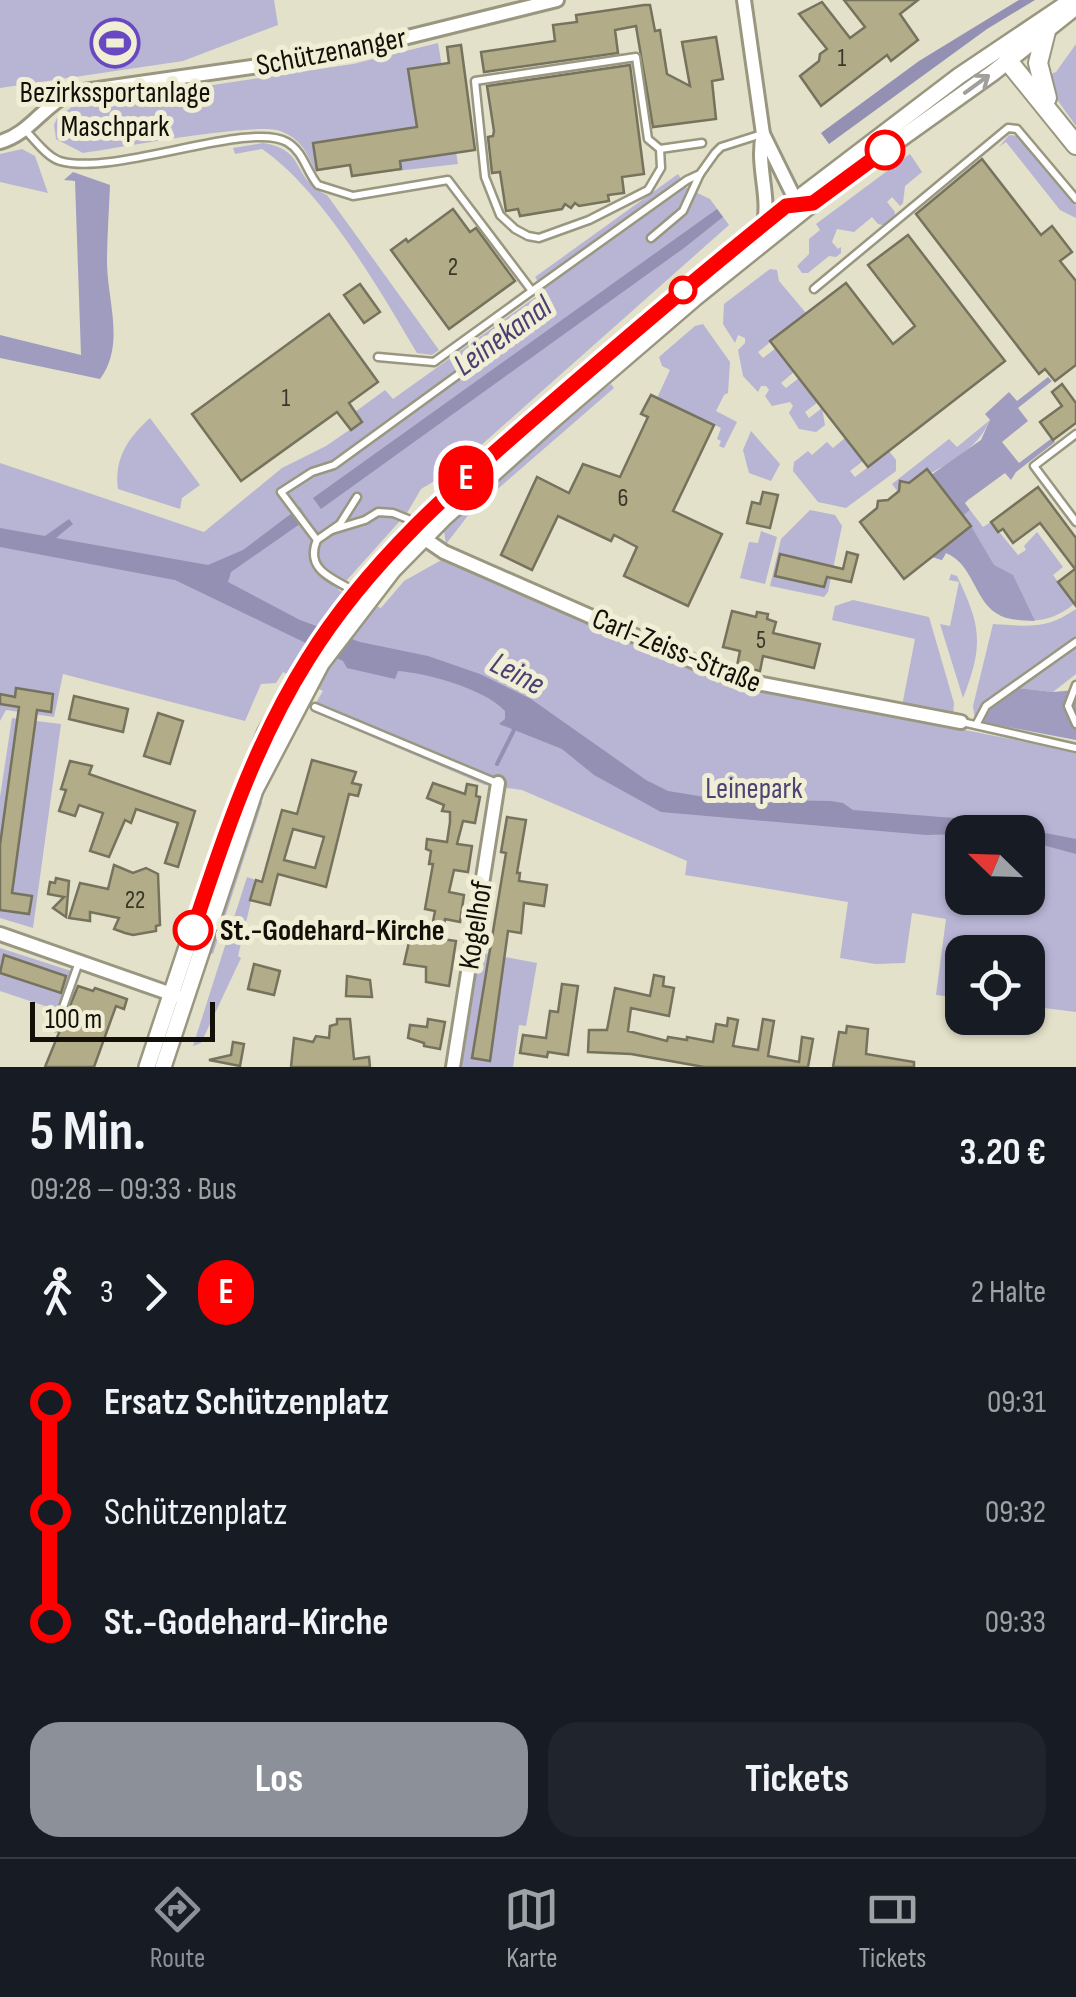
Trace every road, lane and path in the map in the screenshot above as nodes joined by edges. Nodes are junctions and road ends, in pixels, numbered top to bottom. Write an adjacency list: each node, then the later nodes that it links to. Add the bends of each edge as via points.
1 (557, 0): 8 (street, Schützenanger, via 335,54 70,93)
2 (744, 0): 9 (street)
3 (1072, 0): 6 (street)
4 (1076, 7): 5 (street)
5 (1046, 30): 6 (street); 7 (main road, via 1038,63)
6 (1003, 54): 7 (main road); 17 (street, one-way to 6); 18 (street)
7 (1055, 117): 12 (main road)
8 (25, 130): 10 (street, Schützenanger); 23 (lane, via 56,160 82,164 259,136 290,144 315,182 331,192 353,196 448,180)
9 (764, 134): 14 (lane, via 722,147); 15 (street); 18 (street)
10 (0, 142)
11 (702, 143): 13 (lane)
12 (1076, 144)
13 (660, 149): 13 (lane, via 648,139 636,58 475,80 485,177 500,215 528,236 589,220 648,190 661,168)
14 (700, 174): 21 (lane, via 682,211); 23 (lane)
15 (765, 191): 18 (street); 20 (street)
16 (1076, 199): 22 (lane, via 1017,129 1008,128)
17 (813, 203): 18 (street); 19 (street)
18 (792, 204): 19 (street); 20 (street)
19 (785, 224): 29 (street)
20 (764, 225): 29 (street, via 481,464)
21 (651, 238)
22 (814, 289)
23 (532, 291): 25 (lane, via 434,362)
24 (499, 345): 31 (lane, via 334,464 281,492)
25 (378, 357)
26 (1076, 434): 28 (lane, via 1034,466)
27 (356, 496): 30 (lane)
28 (1076, 522)
29 (414, 529): 30 (lane, via 394,513 378,512); 32 (street); 36 (street, Carl-Zeiss-Straße, via 444,552 731,678)
30 (332, 530): 31 (lane)
31 (318, 540): 32 (lane, via 314,564)
32 (357, 593): 43 (street, via 297,692)
33 (1076, 642): 38 (lane, via 986,706)
34 (1076, 685): 37 (lane, via 1068,706)
35 (315, 707): 40 (lane)
36 (961, 722): 38 (lane, Carl-Zeiss-Straße)
37 (1076, 724)
38 (976, 725): 39 (lane, Carl-Zeiss-Straße)
39 (1076, 748)
40 (498, 783): 47 (street, Kogelhof)
41 (0, 934): 42 (street)
42 (79, 960): 43 (street); 44 (lane)
43 (178, 996): 45 (street); 46 (street)
44 (56, 1027)
45 (147, 1067)
46 (163, 1067)
47 (453, 1067)

